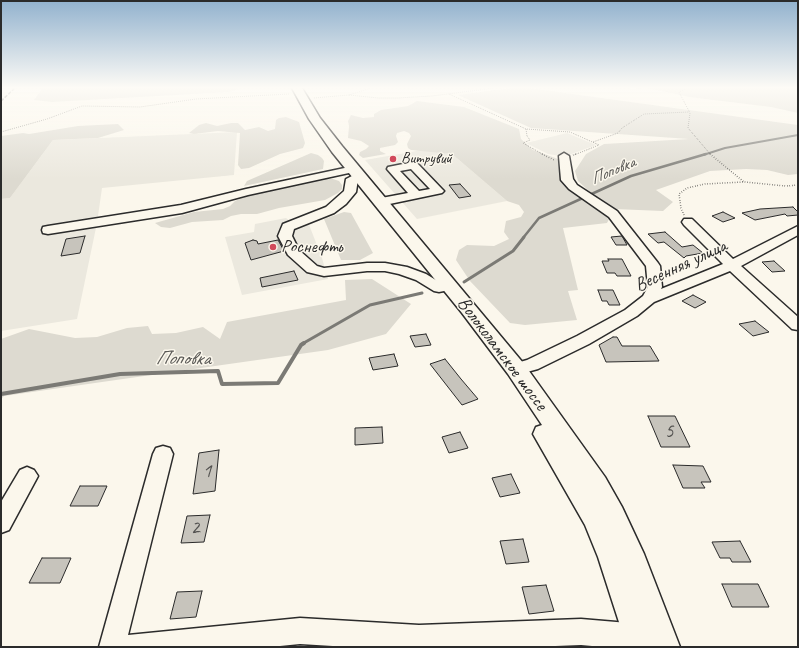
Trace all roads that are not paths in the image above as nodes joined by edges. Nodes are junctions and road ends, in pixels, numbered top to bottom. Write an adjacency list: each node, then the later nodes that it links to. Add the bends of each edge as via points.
1 (307, 118): 3 (main road, Волоколамское шоссе)
2 (565, 162): 11 (street, via 567,180 613,214 653,266 655,287)
3 (350, 173): 5 (main road, Волоколамское шоссе); 7 (street, via 246,192 182,209); 10 (main road, Волоколамское шоссе); 10 (street, via 350,192 342,201 330,210 288,227 285,236 293,252 312,269 324,272 385,267 421,277)
4 (416, 195): 5 (street)
5 (380, 202): 13 (main road, Волоколамское шоссе)
6 (688, 222): 9 (street)
7 (48, 230)
8 (798, 230): 9 (street, Весенняя улица)
9 (732, 265): 11 (street, Весенняя улица); 12 (street)
10 (439, 288): 17 (main road, Волоколамское шоссе, via 504,373 580,490 597,520)
11 (649, 299): 13 (street, Весенняя улица, via 632,313 583,340 532,365)
12 (798, 325)
13 (516, 369): 17 (main road, Волоколамское шоссе, via 596,485 612,516 629,554)
14 (163, 454): 18 (street)
15 (27, 476): 16 (street)
16 (1, 523)
17 (649, 644): 19 (street, via 581,632 419,638 300,631)
18 (112, 647)
19 (131, 647)

